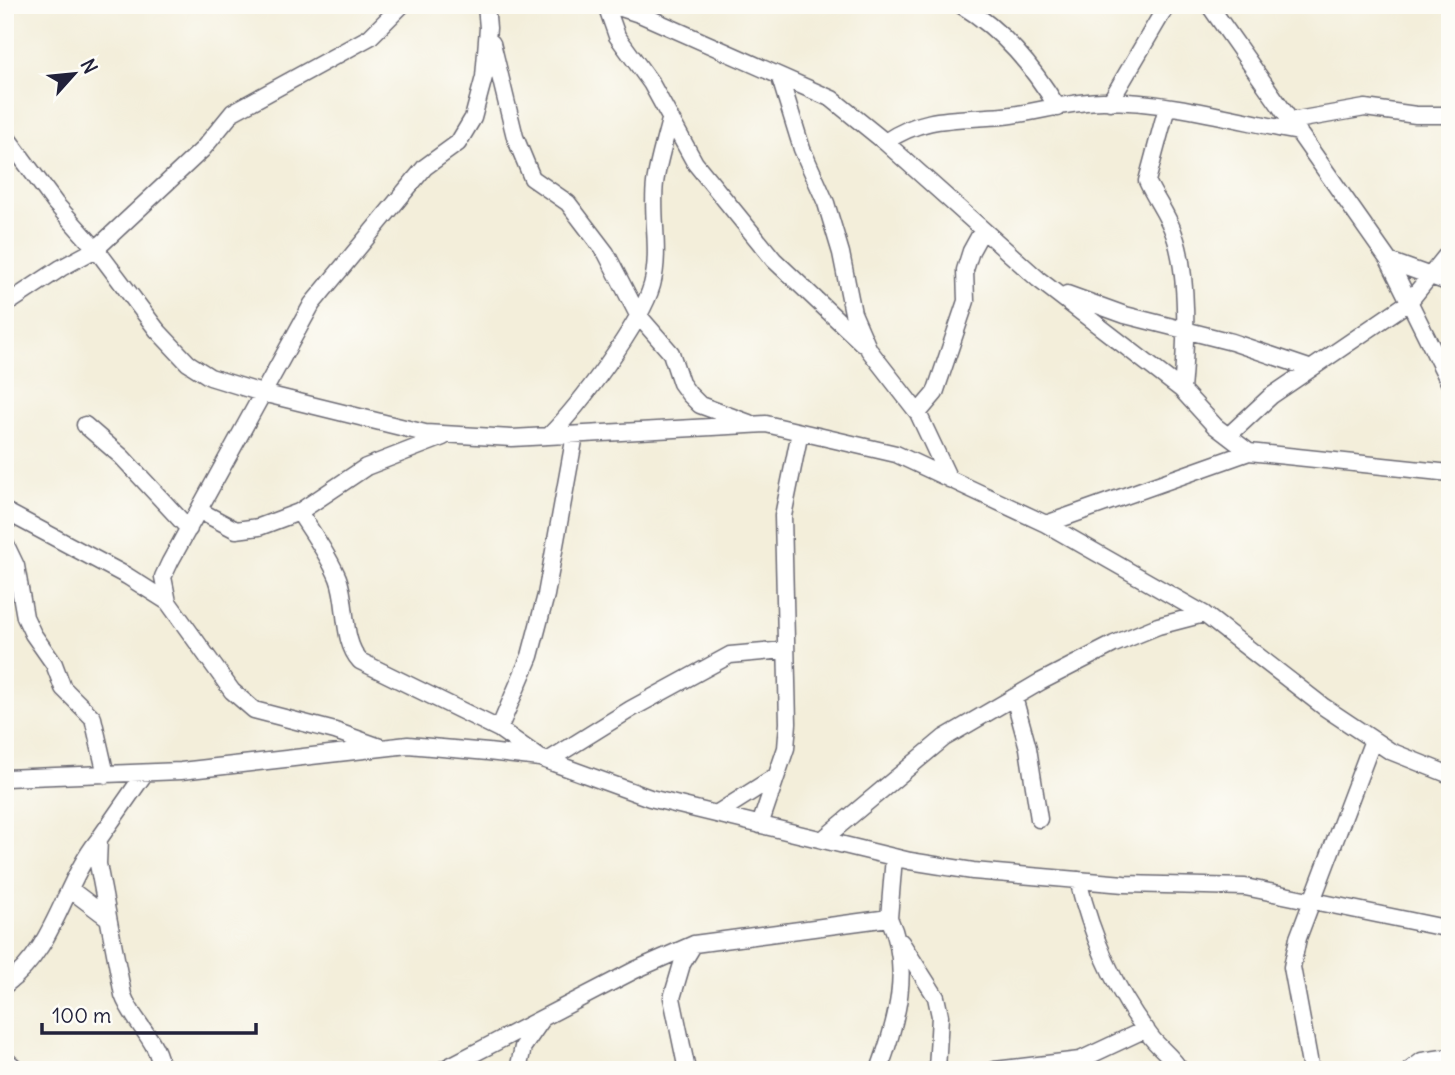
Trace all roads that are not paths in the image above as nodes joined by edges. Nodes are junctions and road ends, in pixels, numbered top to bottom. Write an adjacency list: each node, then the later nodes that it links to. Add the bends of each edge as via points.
1 (402, 5): 19 (street, via 370,37 233,112 202,150)
2 (486, 5): 8 (street)
3 (606, 5): 14 (street, via 617,36 651,83)
4 (612, 5): 9 (street)
5 (961, 5): 12 (street, via 1020,52)
6 (1167, 5): 10 (street)
7 (1209, 5): 15 (street)
8 (488, 28): 27 (street, via 526,167 542,187 577,213 606,253); 33 (street, via 485,77 468,127 458,143 425,167 312,303)
9 (780, 78): 17 (street, via 832,99); 29 (street, via 802,149 826,203 853,313)
10 (1110, 102): 11 (street); 12 (street)
11 (1167, 107): 15 (street); 28 (street, via 1147,181 1175,235)
12 (1058, 108): 17 (street, via 923,122)
13 (1450, 115): 15 (street, via 1366,108)
14 (670, 120): 27 (street, via 655,184 652,285); 29 (street, via 695,163 774,260)
15 (1295, 127): 21 (street)
16 (5, 135): 19 (street)
17 (885, 142): 18 (street)
18 (982, 231): 24 (street); 34 (street, via 965,270 966,301 935,393)
19 (96, 249): 26 (street); 33 (street, via 188,363 210,377)
20 (1450, 251): 22 (street)
21 (1389, 261): 22 (street); 25 (street)
22 (1431, 274): 23 (street); 25 (street)
23 (1450, 283)
24 (1049, 287): 28 (street); 32 (street)
25 (1409, 302): 30 (street); 31 (street)
26 (5, 305)
27 (638, 315): 36 (street, via 671,353 681,383 700,405); 40 (street, via 576,409)
28 (1185, 333): 30 (street, via 1232,342); 32 (street)
29 (869, 350): 34 (street)
30 (1309, 368): 41 (street)
31 (1450, 384)
32 (1182, 390): 41 (street)
33 (262, 393): 38 (street, via 425,433); 45 (street)
34 (918, 413): 44 (street)
35 (85, 425): 49 (street, via 122,457)
36 (755, 425): 37 (street); 39 (street)
37 (800, 432): 44 (street, via 896,454); 53 (street, via 783,516)
38 (450, 434): 40 (street); 47 (street, via 366,467)
39 (575, 435): 40 (street); 55 (street, via 530,656)
40 (549, 436)
41 (1228, 436): 42 (street)
42 (1249, 452): 43 (street); 48 (street)
43 (1450, 473)
44 (949, 479): 48 (street)
45 (200, 511): 47 (street, via 240,531); 49 (street)
46 (5, 512): 51 (street)
47 (299, 512): 55 (street, via 339,580 352,649 360,661)
48 (1046, 524): 52 (street)
49 (188, 529): 51 (street, via 163,577)
50 (5, 543): 60 (street, via 16,566 33,634 54,664 63,688 93,718)
51 (168, 602): 57 (street, via 232,691 254,710)
52 (1204, 614): 54 (street, via 1114,644); 56 (street)
53 (785, 650): 58 (street, via 730,655); 62 (street, via 788,723 786,748)
54 (1014, 697): 65 (street); 68 (street, via 944,738)
55 (499, 729): 58 (street)
56 (1373, 740): 61 (street); 72 (street)
57 (382, 748): 58 (street, via 408,745); 59 (street)
58 (544, 759): 64 (street, via 650,798)
59 (145, 773): 60 (street); 67 (street)
60 (106, 775): 63 (street)
61 (1450, 775)
62 (776, 776): 64 (street); 66 (street)
63 (5, 778)
64 (716, 814): 66 (street)
65 (1039, 819)
66 (760, 825): 68 (street)
67 (99, 839): 71 (street, via 80,863); 73 (street, via 97,864)
68 (822, 840): 69 (street)
69 (894, 857): 70 (street, via 973,871); 74 (street)
70 (1078, 880): 72 (street, via 1245,887); 80 (street, via 1102,956)
71 (71, 890): 73 (street); 78 (street, via 36,956)
72 (1310, 900): 75 (street); 92 (street, via 1292,967)
73 (108, 918): 84 (street, via 129,1012 159,1056)
74 (889, 918): 76 (street); 77 (street)
75 (1450, 929)
76 (900, 940): 88 (street, via 902,985); 89 (street, via 936,997 940,1016)
77 (694, 944): 79 (street); 87 (street, via 682,964 672,998)
78 (5, 985)
79 (542, 1019): 85 (street); 86 (street, via 523,1047)
80 (1146, 1029): 90 (street, via 1080,1060); 91 (street)
81 (1450, 1057): 93 (street, via 1422,1061)
82 (5, 1059): 83 (street)
83 (18, 1070)
84 (161, 1070)
85 (442, 1070)
86 (518, 1070)
87 (687, 1070)
88 (879, 1070)
89 (937, 1070)
90 (995, 1070)
91 (1180, 1070)
92 (1311, 1070)
93 (1410, 1070)

